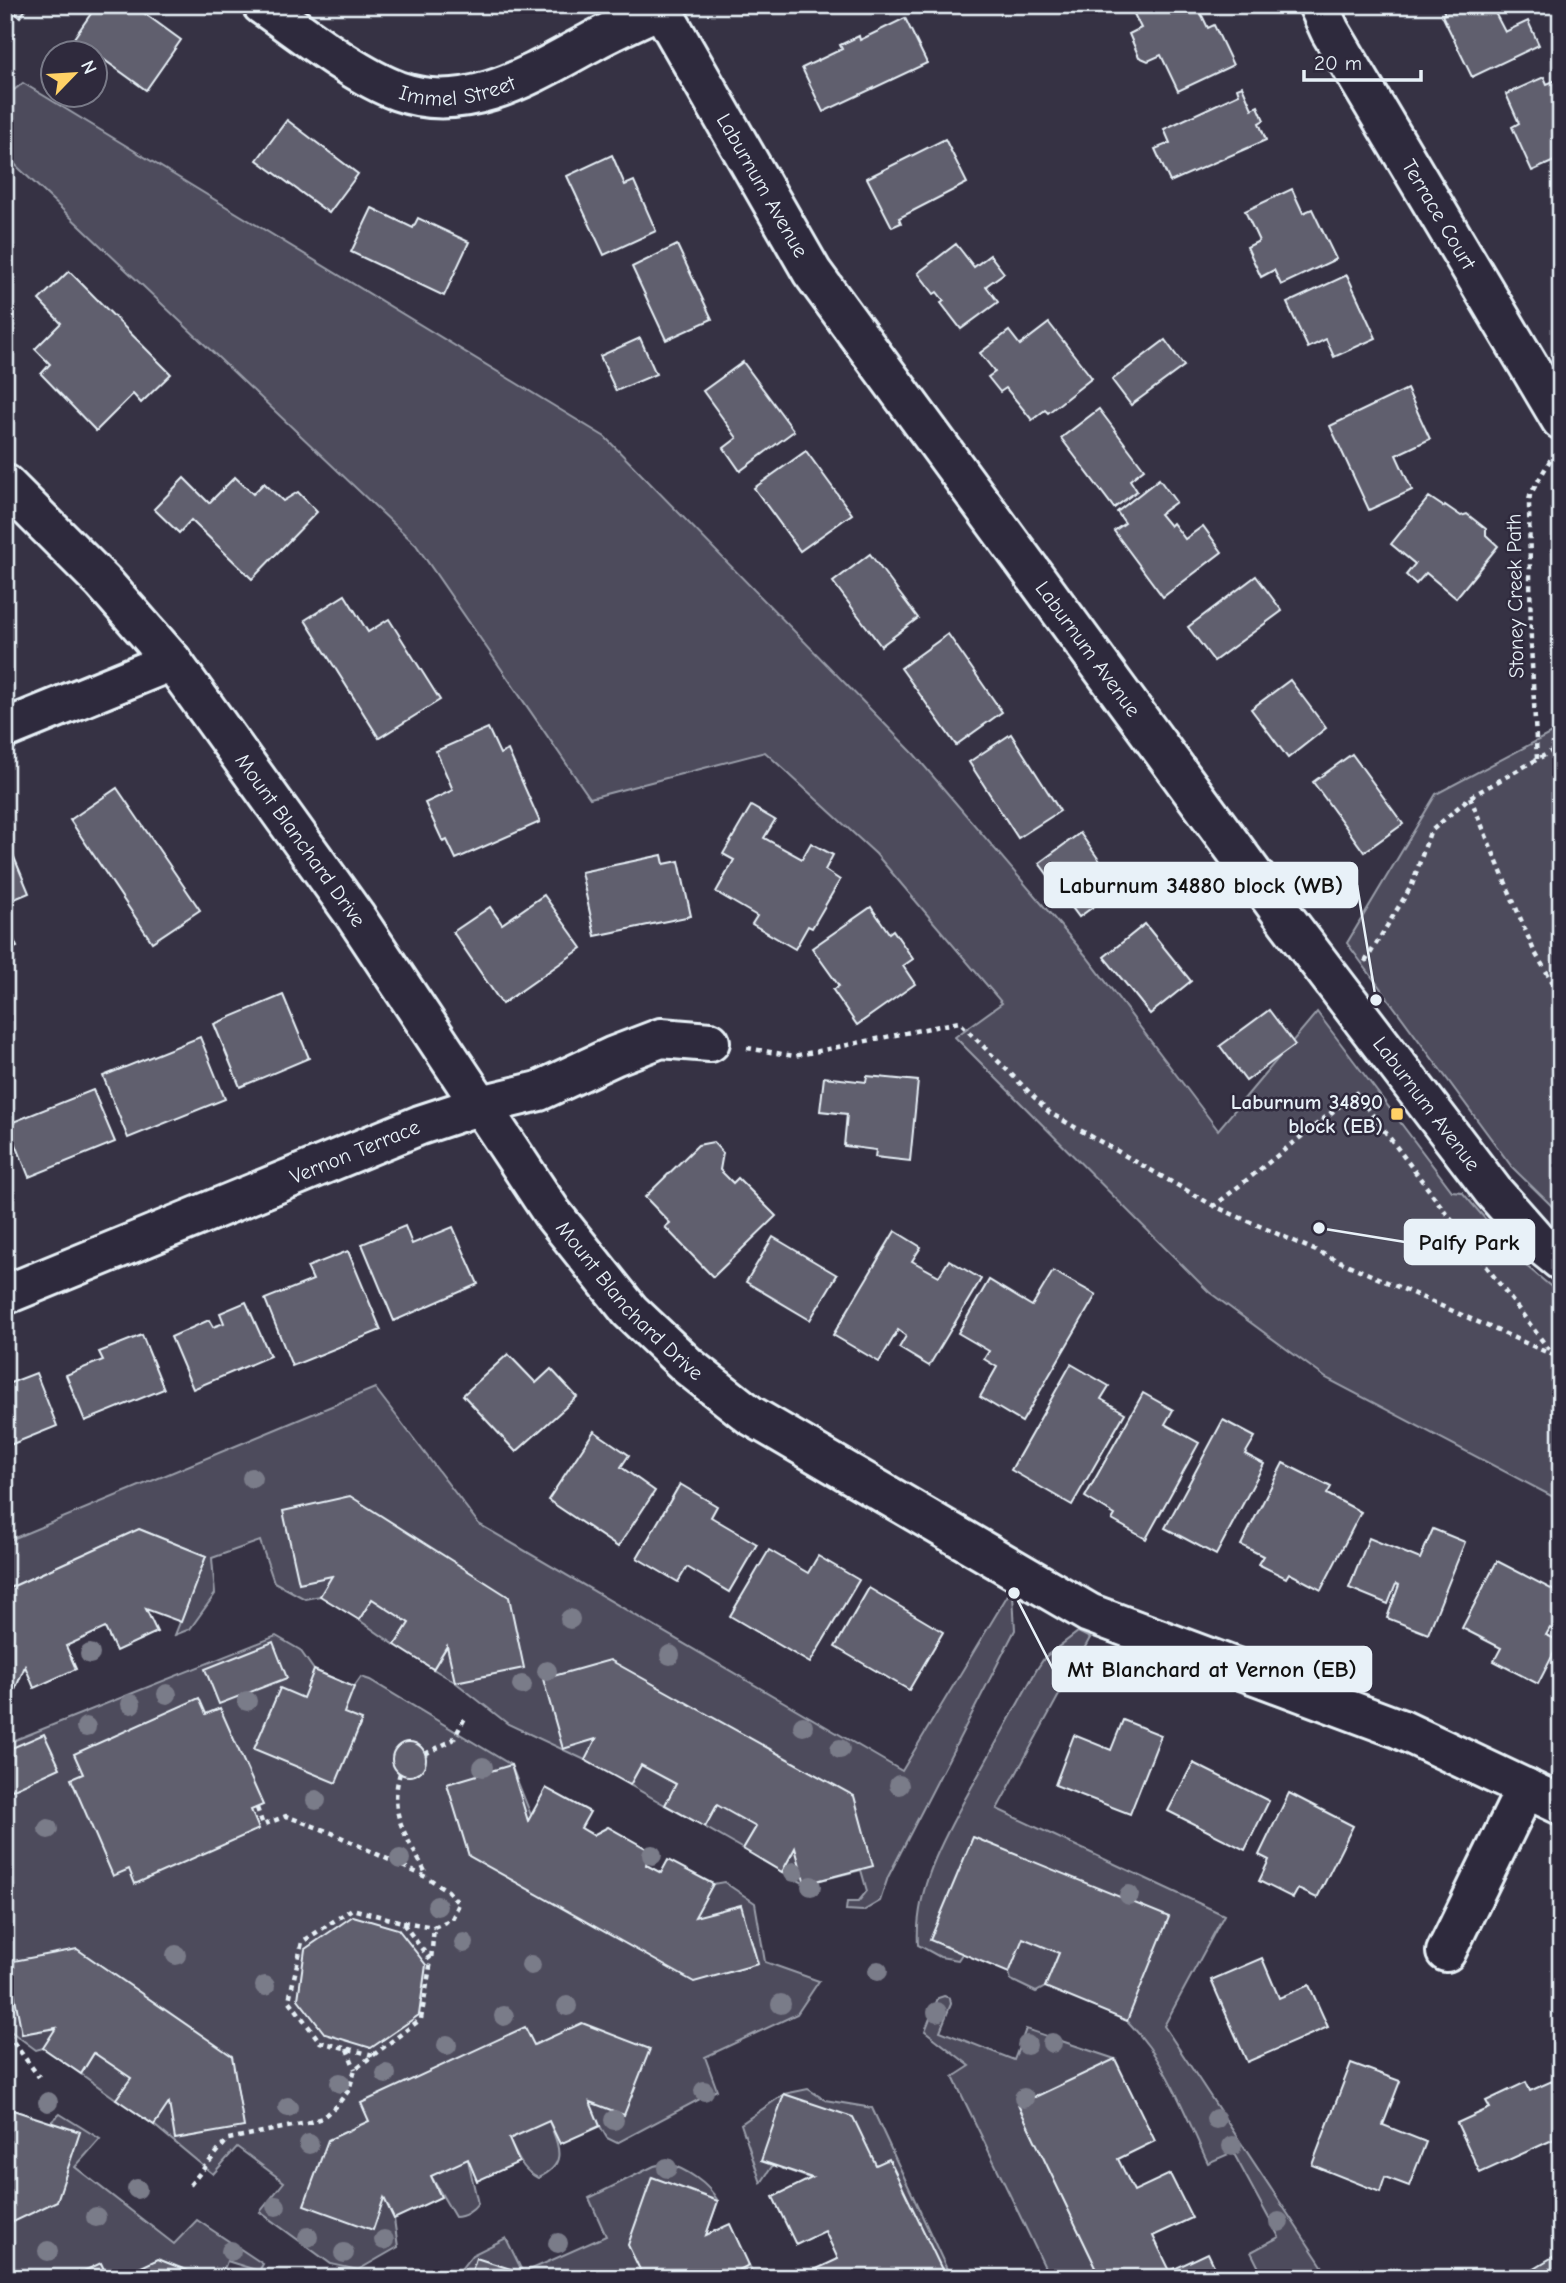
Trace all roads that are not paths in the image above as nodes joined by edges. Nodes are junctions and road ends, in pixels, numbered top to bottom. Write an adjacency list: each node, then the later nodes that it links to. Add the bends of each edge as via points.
1 (262, 5): 3 (street, Immel Street, via 361,73 398,91 435,99 510,85)
2 (1318, 5): 4 (street, Terrace Court)
3 (662, 6): 10 (street, Laburnum Avenue, via 812,272 1288,922 1493,1191)
4 (1558, 436)
5 (5, 484): 6 (street, Mount Blanchard Drive)
6 (172, 661): 7 (street); 9 (street, Mount Blanchard Drive, via 355,916)
7 (5, 729)
8 (710, 1042): 9 (street, Vernon Terrace, via 661,1038 539,1091)
9 (481, 1105): 11 (street, Vernon Terrace, via 420,1125); 12 (street, Mount Blanchard Drive, via 552,1213 630,1311 688,1366 750,1415 1089,1613 1400,1729)
10 (1561, 1261)
11 (5, 1294)
12 (1526, 1788): 13 (street, Mount Blanchard Drive); 14 (street)
13 (1561, 1805)
14 (1446, 1952)

